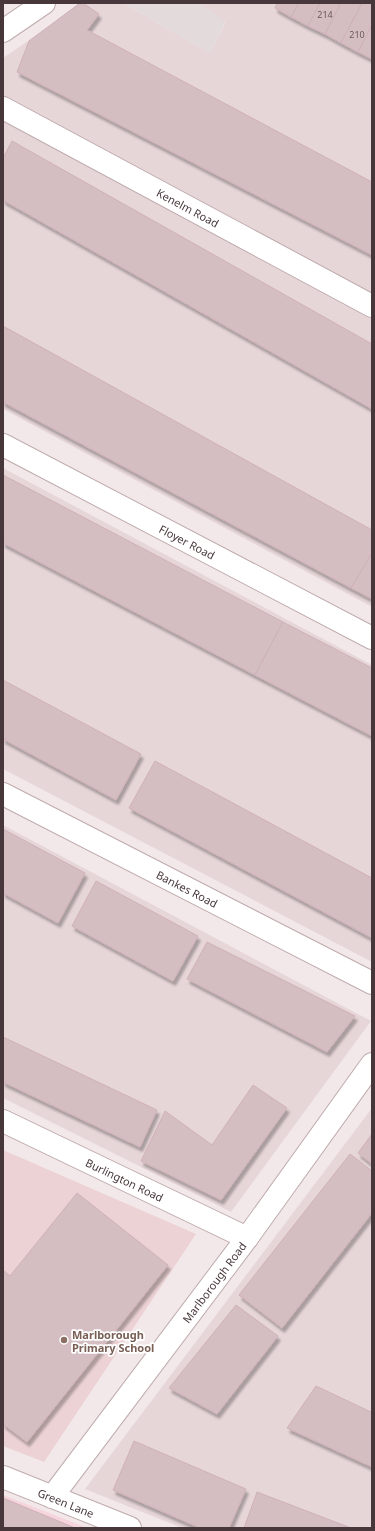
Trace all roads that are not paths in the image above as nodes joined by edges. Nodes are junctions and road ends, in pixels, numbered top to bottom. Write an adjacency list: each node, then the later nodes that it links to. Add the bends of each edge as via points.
1 (44, 3): 2 (street)
2 (3, 31)
3 (3, 108): 4 (street, Kenelm Road)
4 (372, 306)
5 (3, 445): 6 (street, Floyer Road)
6 (372, 638)
7 (3, 794): 8 (street, Bankes Road)
8 (372, 983)
9 (372, 1064): 11 (street, Marlborough Road)
10 (3, 1121): 11 (street, Burlington Road)
11 (247, 1238): 13 (street, Marlborough Road)
12 (3, 1477): 13 (street, Green Lane)
13 (52, 1497): 14 (street, Green Lane)
14 (130, 1528)

